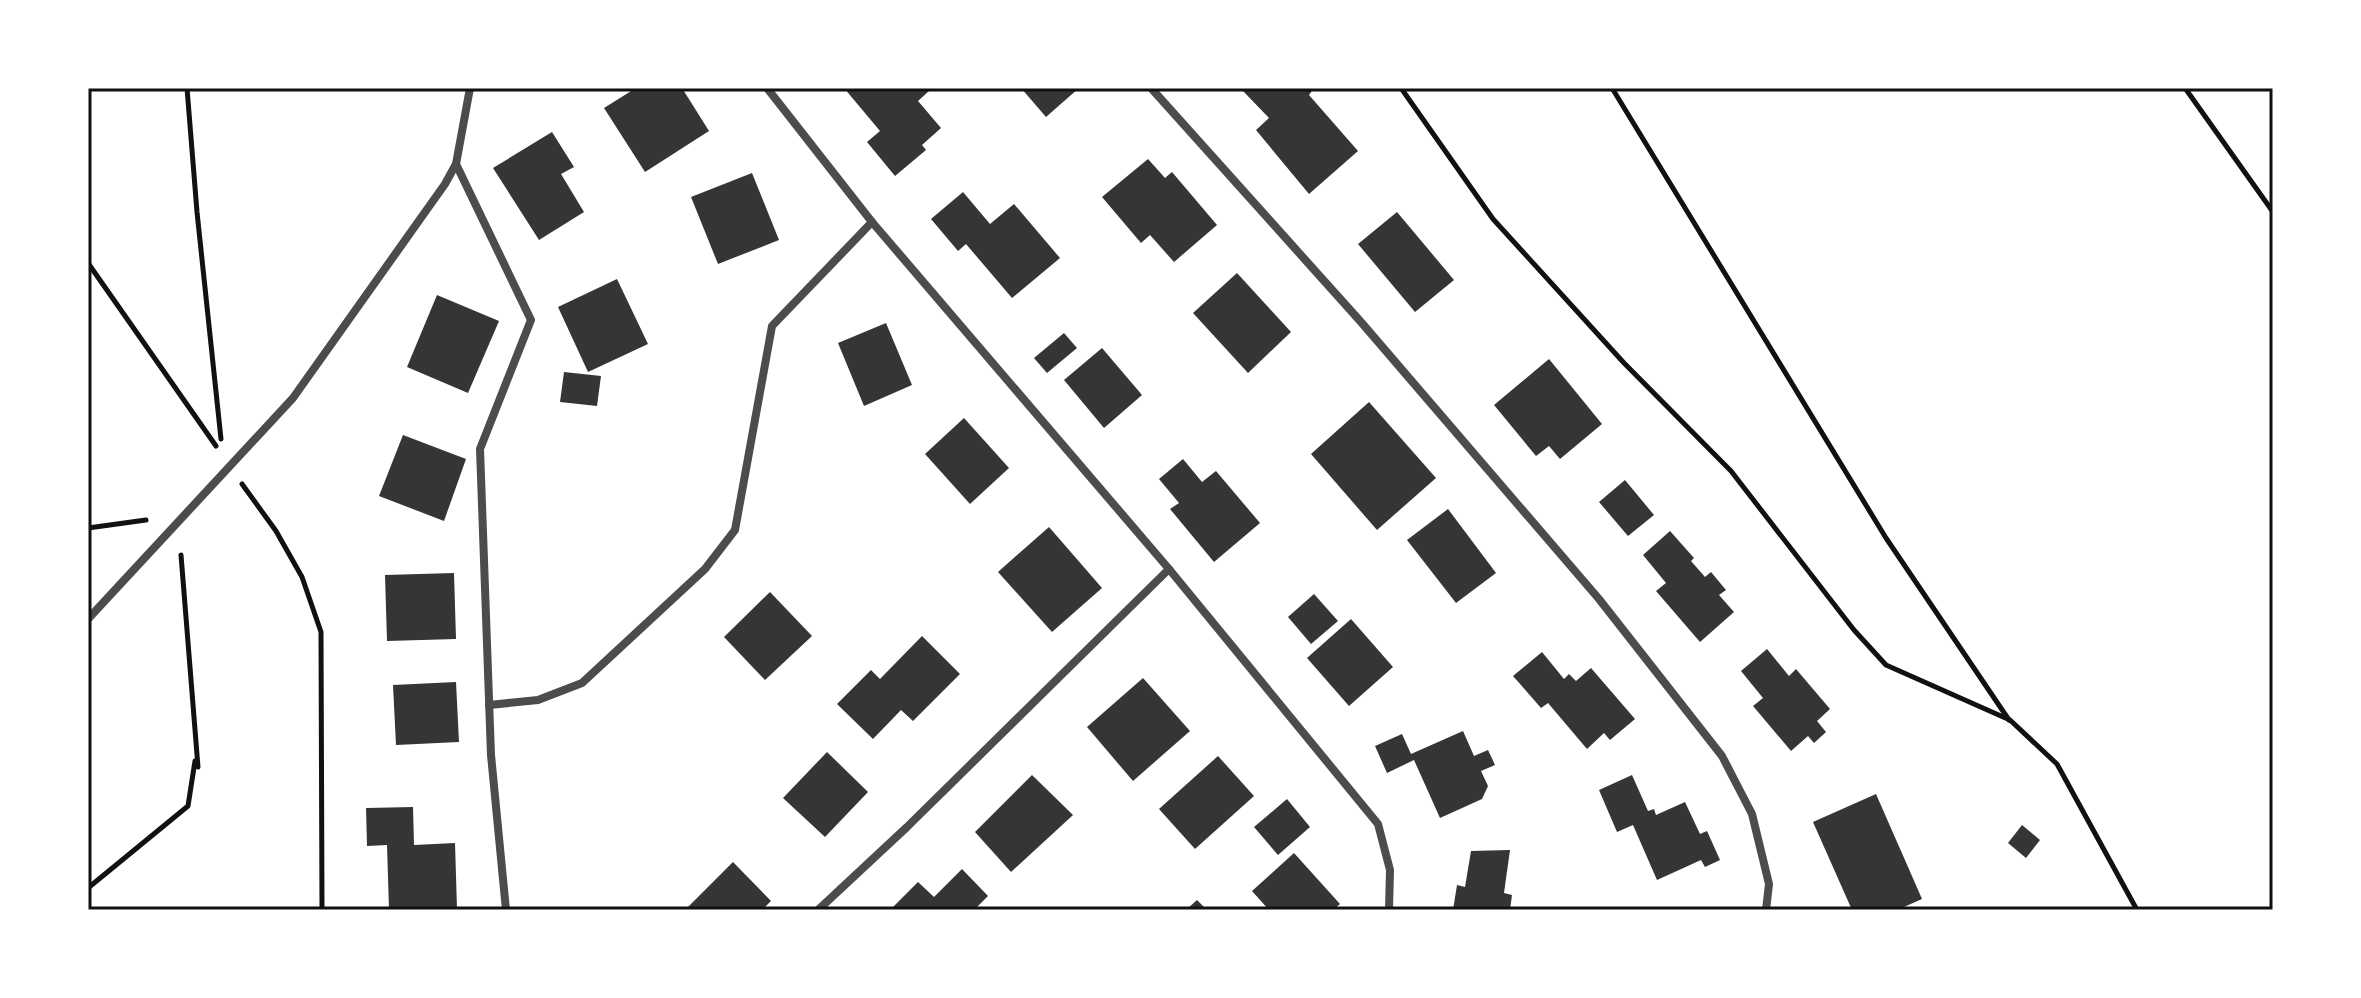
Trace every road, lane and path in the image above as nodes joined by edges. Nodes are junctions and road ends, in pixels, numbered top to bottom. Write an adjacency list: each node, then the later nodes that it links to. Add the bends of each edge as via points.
1 (187, 88): 11 (path, via 223,456)
2 (470, 88): 8 (street)
3 (767, 88): 10 (street)
4 (1151, 88): 26 (street, via 1599,599 1722,756 1752,814 1769,884)
5 (1401, 88): 18 (path, via 1493,219 1731,471 1886,665)
6 (1612, 88): 18 (path, via 1886,538)
7 (2185, 88): 9 (path)
8 (456, 164): 12 (street, via 293,398); 17 (street, via 531,320 480,449)
9 (2273, 212)
10 (872, 222): 15 (street); 17 (street, via 772,326 735,530 705,569 582,683 538,700)
11 (88, 263)
12 (225, 471): 13 (street); 22 (path, via 242,484 276,531 302,577 321,632)
13 (184, 515): 14 (path); 16 (street); 19 (path, via 181,553)
14 (88, 528)
15 (1169, 569): 24 (street); 25 (street, via 1378,824 1390,870)
16 (88, 619)
17 (489, 705): 23 (street)
18 (2010, 720): 27 (path, via 2057,764)
19 (198, 746): 20 (path); 21 (path, via 188,806)
20 (198, 767)
21 (88, 888)
22 (322, 910)
23 (506, 910)
24 (818, 910)
25 (1389, 910)
26 (1766, 910)
27 (2137, 910)

